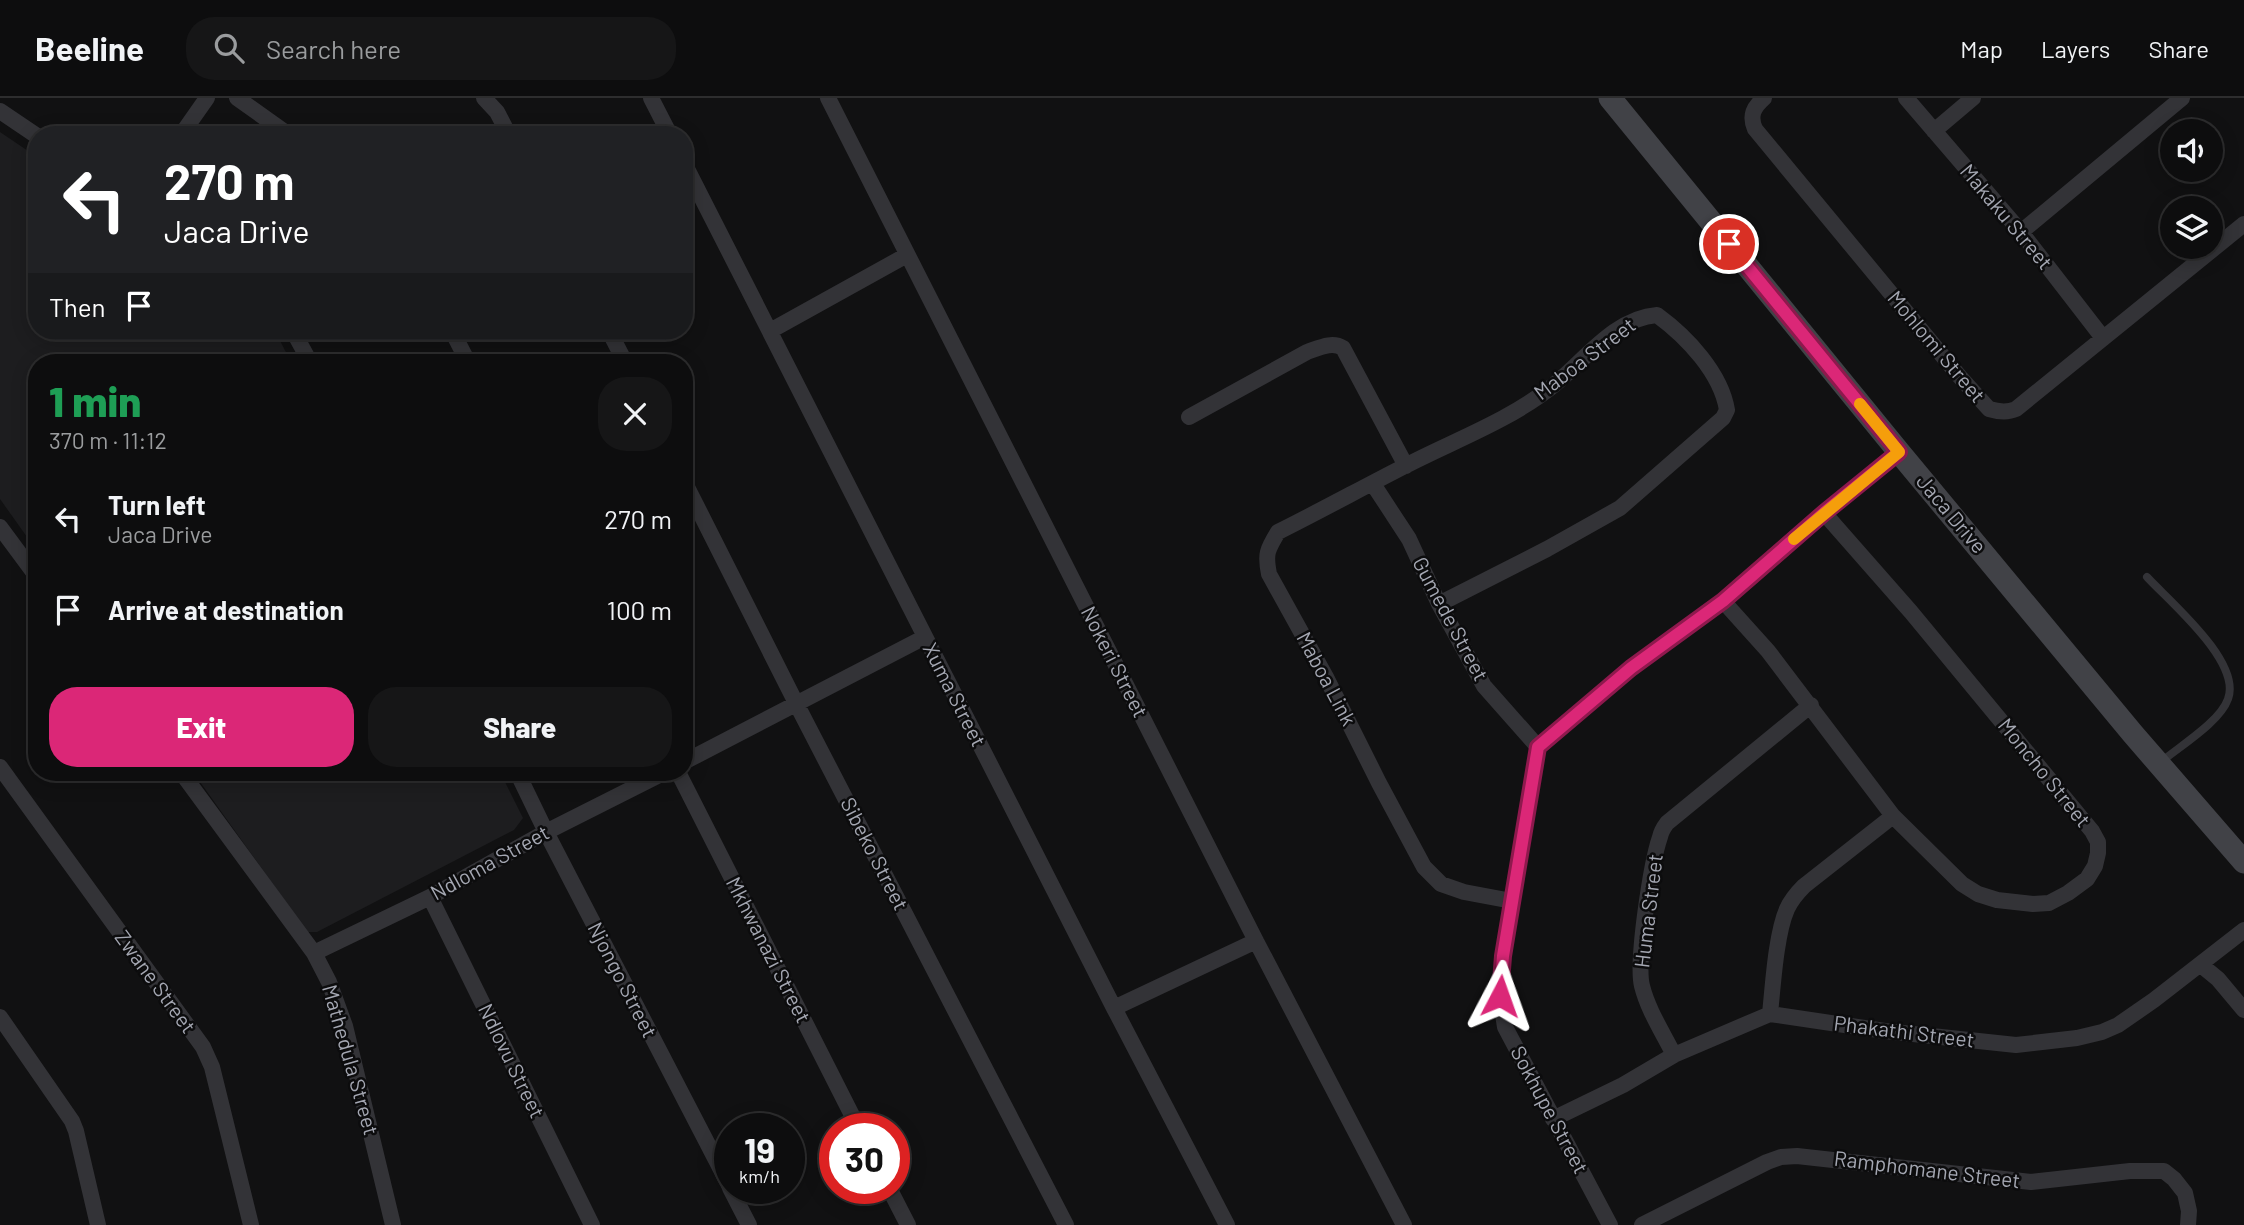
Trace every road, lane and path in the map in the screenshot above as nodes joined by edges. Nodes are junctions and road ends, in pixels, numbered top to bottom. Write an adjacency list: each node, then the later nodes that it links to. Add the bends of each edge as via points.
1 (206, 98): 12 (street)
2 (237, 98): 13 (street)
3 (484, 98): 14 (street)
4 (651, 98): 15 (street)
5 (828, 98): 21 (street, Nokeri Street)
6 (1610, 98): 25 (street, Jaca Drive)
7 (1764, 98): 23 (street, Mohlomi Street, via 1751,117 1755,129 1989,410 2016,409)
8 (1906, 98): 17 (street, Makaku Street)
9 (1973, 98): 17 (street)
10 (2182, 98): 20 (street)
11 (0, 111): 16 (street)
12 (187, 126)
13 (276, 126)
14 (505, 126)
15 (665, 126)
16 (28, 130)
17 (1934, 131): 20 (street, Makaku Street)
18 (693, 181): 22 (street, Xuma Street)
19 (2244, 224): 23 (street, Mohlomi Street)
20 (2021, 232): 23 (street, Makaku Street)
21 (907, 256): 22 (street); 52 (street, Nokeri Street)
22 (770, 331): 35 (street, Xuma Street)
23 (2103, 338)
24 (1189, 417): 26 (street, via 1307,352 1339,345)
25 (1899, 452): 29 (street); 40 (street, Jaca Drive)
26 (1406, 466): 27 (street, Maboa Link); 34 (street, Maboa Street, via 1509,414 1552,386 1626,324 1643,316 1657,315 1670,324 1702,360 1726,401 1723,418 1620,508)
27 (1373, 484): 34 (street, Gumede Street, via 1409,539); 50 (street, Maboa Link, via 1278,532 1266,557 1269,574 1424,867 1441,884)
28 (693, 499): 36 (street, Sibeko Street)
29 (1824, 513): 33 (street); 46 (street, Moncho Street, via 2092,831 2098,853 2087,879 2049,903 1997,900 1962,884)
30 (0, 527): 31 (street)
31 (28, 565)
32 (2147, 577): 40 (lane, via 2206,640 2230,687 2220,713)
33 (1723, 601): 37 (street, Moncho Street); 38 (street, via 1631,668)
34 (1439, 604): 38 (street, Gumede Street, via 1484,686)
35 (925, 637): 36 (street); 55 (street, Xuma Street)
36 (797, 705): 39 (street); 71 (street, Sibeko Street)
37 (1811, 705): 46 (street, Moncho Street); 59 (street, Huma Street, via 1667,823 1661,833 1653,865 1641,983)
38 (1538, 747): 50 (street, Sokhupe Street)
39 (693, 757)
40 (2158, 763): 48 (street, Jaca Drive)
41 (0, 767): 66 (street, Zwane Street, via 203,1047)
42 (188, 781): 53 (street, Mathedula Street)
43 (521, 781): 47 (street, Njongo Street)
44 (647, 781): 47 (street, Ndloma Street)
45 (683, 781): 60 (street, Mkhwanazi Street)
46 (1893, 816): 57 (street, via 1791,900 1781,929)
47 (546, 832): 49 (street, Ndloma Street); 62 (street, Njongo Street)
48 (2244, 862)
49 (430, 897): 53 (street, Ndloma Street); 68 (street, Ndlovu Street)
50 (1512, 901): 61 (street, Sokhupe Street, via 1500,996 1505,1027)
51 (2244, 930): 54 (street, Phakathi Street)
52 (1256, 941): 55 (street); 73 (street, Nokeri Street)
53 (314, 953): 67 (street, Mathedula Street, via 345,1026)
54 (2201, 965): 56 (street); 57 (street, Phakathi Street, via 2118,1025 2051,1042 2016,1045)
55 (1114, 1008): 72 (street, Xuma Street)
56 (2244, 1010)
57 (1770, 1014): 59 (street)
58 (0, 1017): 65 (street, via 72,1121)
59 (1674, 1055): 61 (street)
60 (851, 1113)
61 (1553, 1119): 74 (street, Sokhupe Street)
62 (714, 1157)
63 (738, 1204): 69 (street, Njongo Street)
64 (897, 1204): 70 (street)
65 (98, 1225)
66 (251, 1225)
67 (393, 1225)
68 (592, 1225)
69 (749, 1225)
70 (908, 1225)
71 (1066, 1225)
72 (1227, 1225)
73 (1404, 1225)
74 (1610, 1225)
75 (1642, 1225): 76 (street, Ramphomane Street, via 1767,1162 1797,1156 2031,1182 2164,1171 2185,1193)
76 (2188, 1225)

